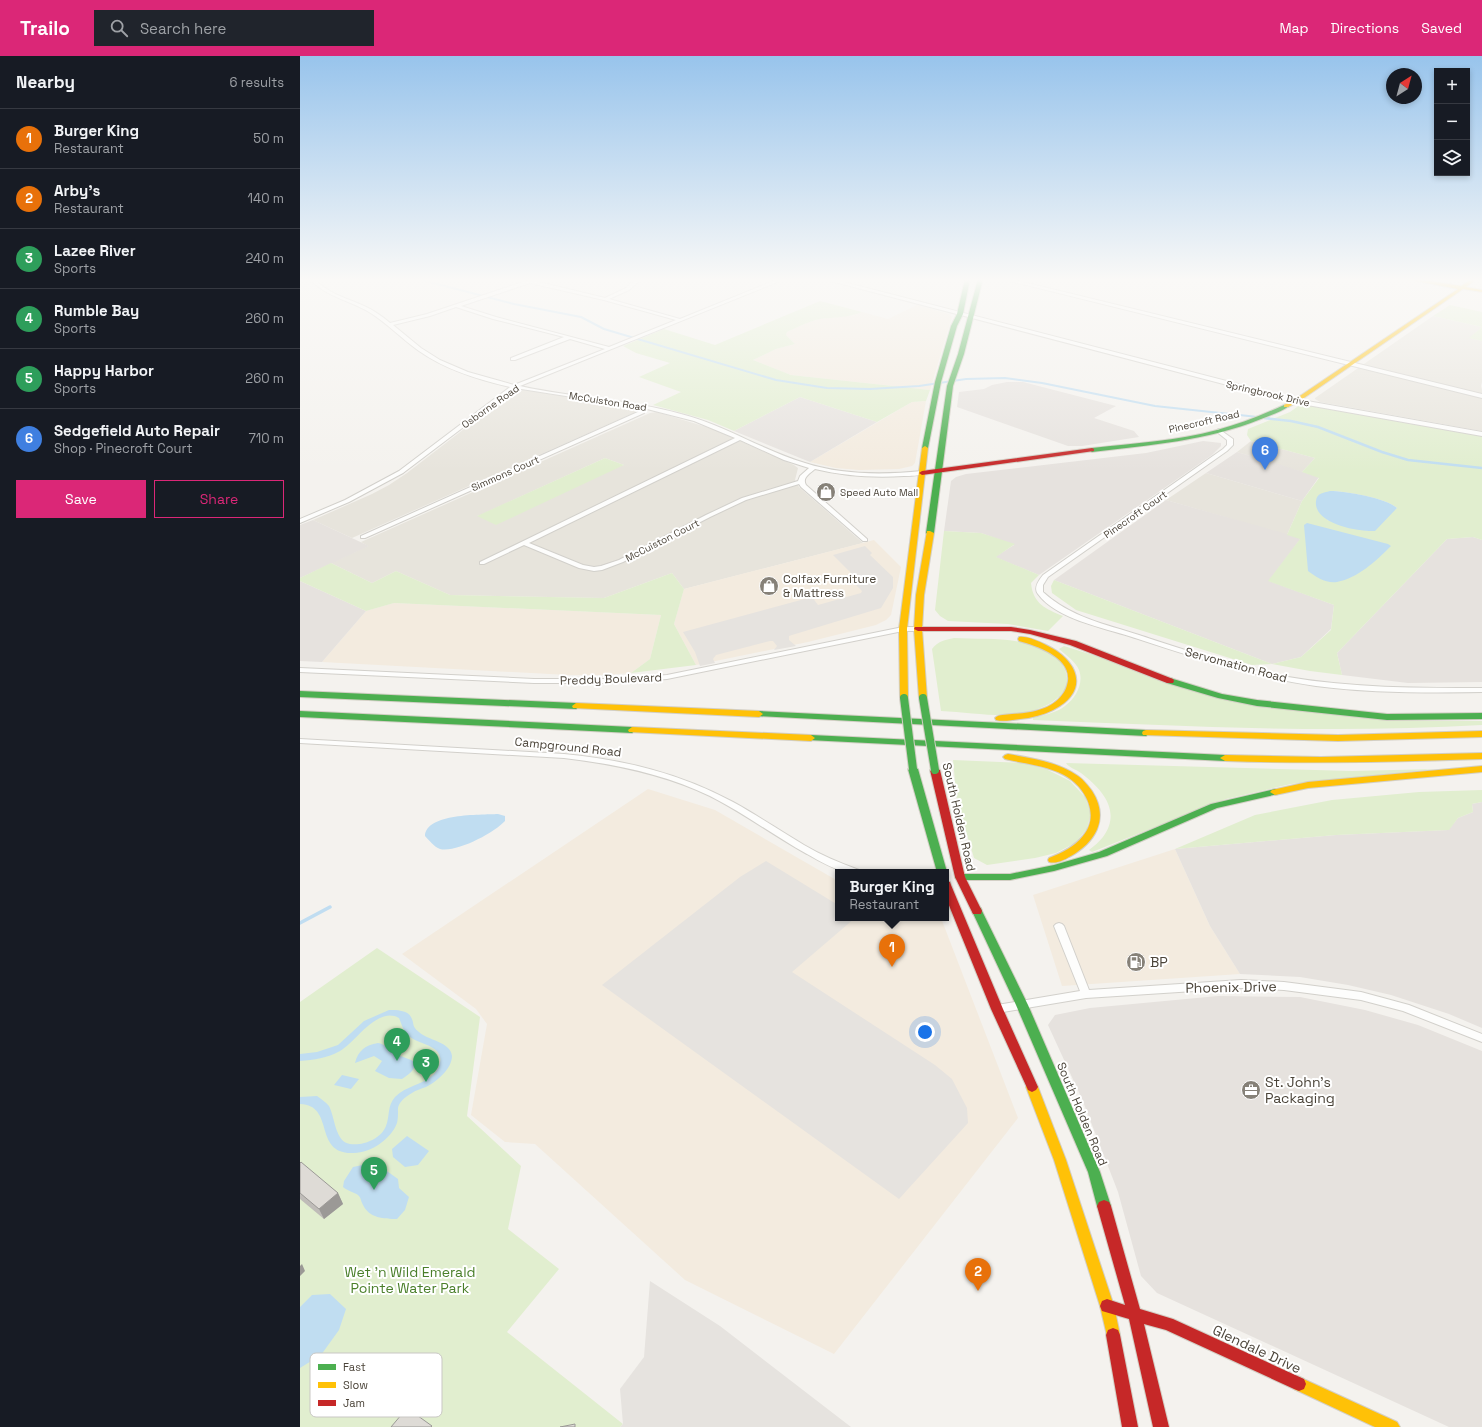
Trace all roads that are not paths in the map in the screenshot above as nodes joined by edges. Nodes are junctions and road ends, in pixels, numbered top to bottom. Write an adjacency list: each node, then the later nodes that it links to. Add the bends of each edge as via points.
1 (413, 343): 13 (street, McCuiston Road, via 437,361 482,378)
2 (555, 343): 11 (street)
3 (591, 343): 10 (street)
4 (621, 343): 10 (street, Osborne Road)
5 (949, 343): 22 (main road, via 938,382)
6 (964, 343): 21 (main road, South Holden Road, via 950,386)
7 (1073, 343): 15 (street, Springbrook Drive)
8 (1265, 343): 12 (street)
9 (1382, 343): 12 (main road, Pinecroft Road)
10 (608, 348): 13 (street, Osborne Road)
11 (513, 360)
12 (1352, 364): 14 (street); 15 (main road, Pinecroft Road)
13 (515, 386): 16 (street, McCuiston Road); 24 (street, Osborne Road, via 401,472 347,501)
14 (1482, 396)
15 (1296, 401): 17 (main road, Pinecroft Road, via 1262,417); 18 (street, Springbrook Drive)
16 (646, 407): 19 (street, McCuiston Road, via 692,419); 25 (street, Simmons Court, via 642,412)
17 (1220, 431): 21 (main road, Pinecroft Road, via 1136,446); 29 (street, Pinecroft Court, via 1230,439 1230,445 1225,450 1045,576 1040,585 1040,592)
18 (1482, 434)
19 (741, 438): 20 (street, McCuiston Road); 27 (street)
20 (814, 467): 22 (street, McCuiston Road, via 861,474); 23 (street, via 802,477)
21 (938, 471): 22 (main road, Pinecroft Road); 31 (main road, South Holden Road, via 920,595)
22 (922, 473): 30 (main road)
23 (801, 482): 26 (street); 27 (street, McCuiston Court, via 738,502 602,568 586,569 576,566)
24 (300, 521)
25 (363, 538)
26 (865, 540)
27 (524, 543): 28 (street)
28 (482, 563)
29 (1046, 600): 34 (street, Servomation Road, via 1081,619 1262,674 1334,686 1421,691)
30 (903, 629): 31 (street, Preddy Boulevard); 32 (street, Preddy Boulevard, via 667,677 628,681 534,681); 46 (main road, bridge, via 904,698 913,769)
31 (918, 629): 38 (main road, via 1010,629 1030,632 1073,643 1190,688 1257,703 1387,717); 39 (main road, via 1036,642 1061,656 1073,675 1073,684 1060,702 1026,716 932,717); 47 (main road, South Holden Road, bridge, via 923,698 935,770)
32 (300, 670)
33 (300, 690): 36 (main road)
34 (1482, 690)
35 (300, 694): 36 (main road)
36 (339, 696): 39 (main road)
37 (300, 714): 42 (main road)
38 (1482, 716)
39 (906, 721): 40 (main road, via 1156,734 1308,738)
40 (1482, 734)
41 (300, 741): 45 (street, Campground Road, via 564,756 605,760 645,768 715,795 808,851)
42 (987, 747): 43 (main road, via 1263,760); 47 (main road, via 1005,756 1036,761 1063,772 1087,789 1095,805 1096,822 1085,843 1062,858)
43 (1482, 756)
44 (1482, 769): 47 (main road, via 1308,785 1214,806 1103,854 1054,868 1010,878)
45 (845, 869)
46 (941, 869)
47 (960, 877): 48 (main road); 52 (main road, South Holden Road)
48 (949, 878)
49 (949, 892): 53 (main road)
50 (1059, 926): 51 (street)
51 (1086, 994): 52 (street, Phoenix Drive); 54 (street, Phoenix Drive, via 1242,984 1284,986 1361,996 1405,1008)
52 (1022, 1005): 53 (street, Phoenix Drive); 56 (main road, South Holden Road, via 1094,1172)
53 (997, 1009): 55 (main road, via 1028,1077 1060,1160)
54 (1482, 1038)
55 (1107, 1306): 56 (main road, Glendale Drive); 57 (main road)
56 (1135, 1315): 58 (main road, South Holden Road); 59 (main road, Glendale Drive, via 1168,1324 1204,1339)
57 (1130, 1427)
58 (1161, 1427)
59 (1392, 1427)

